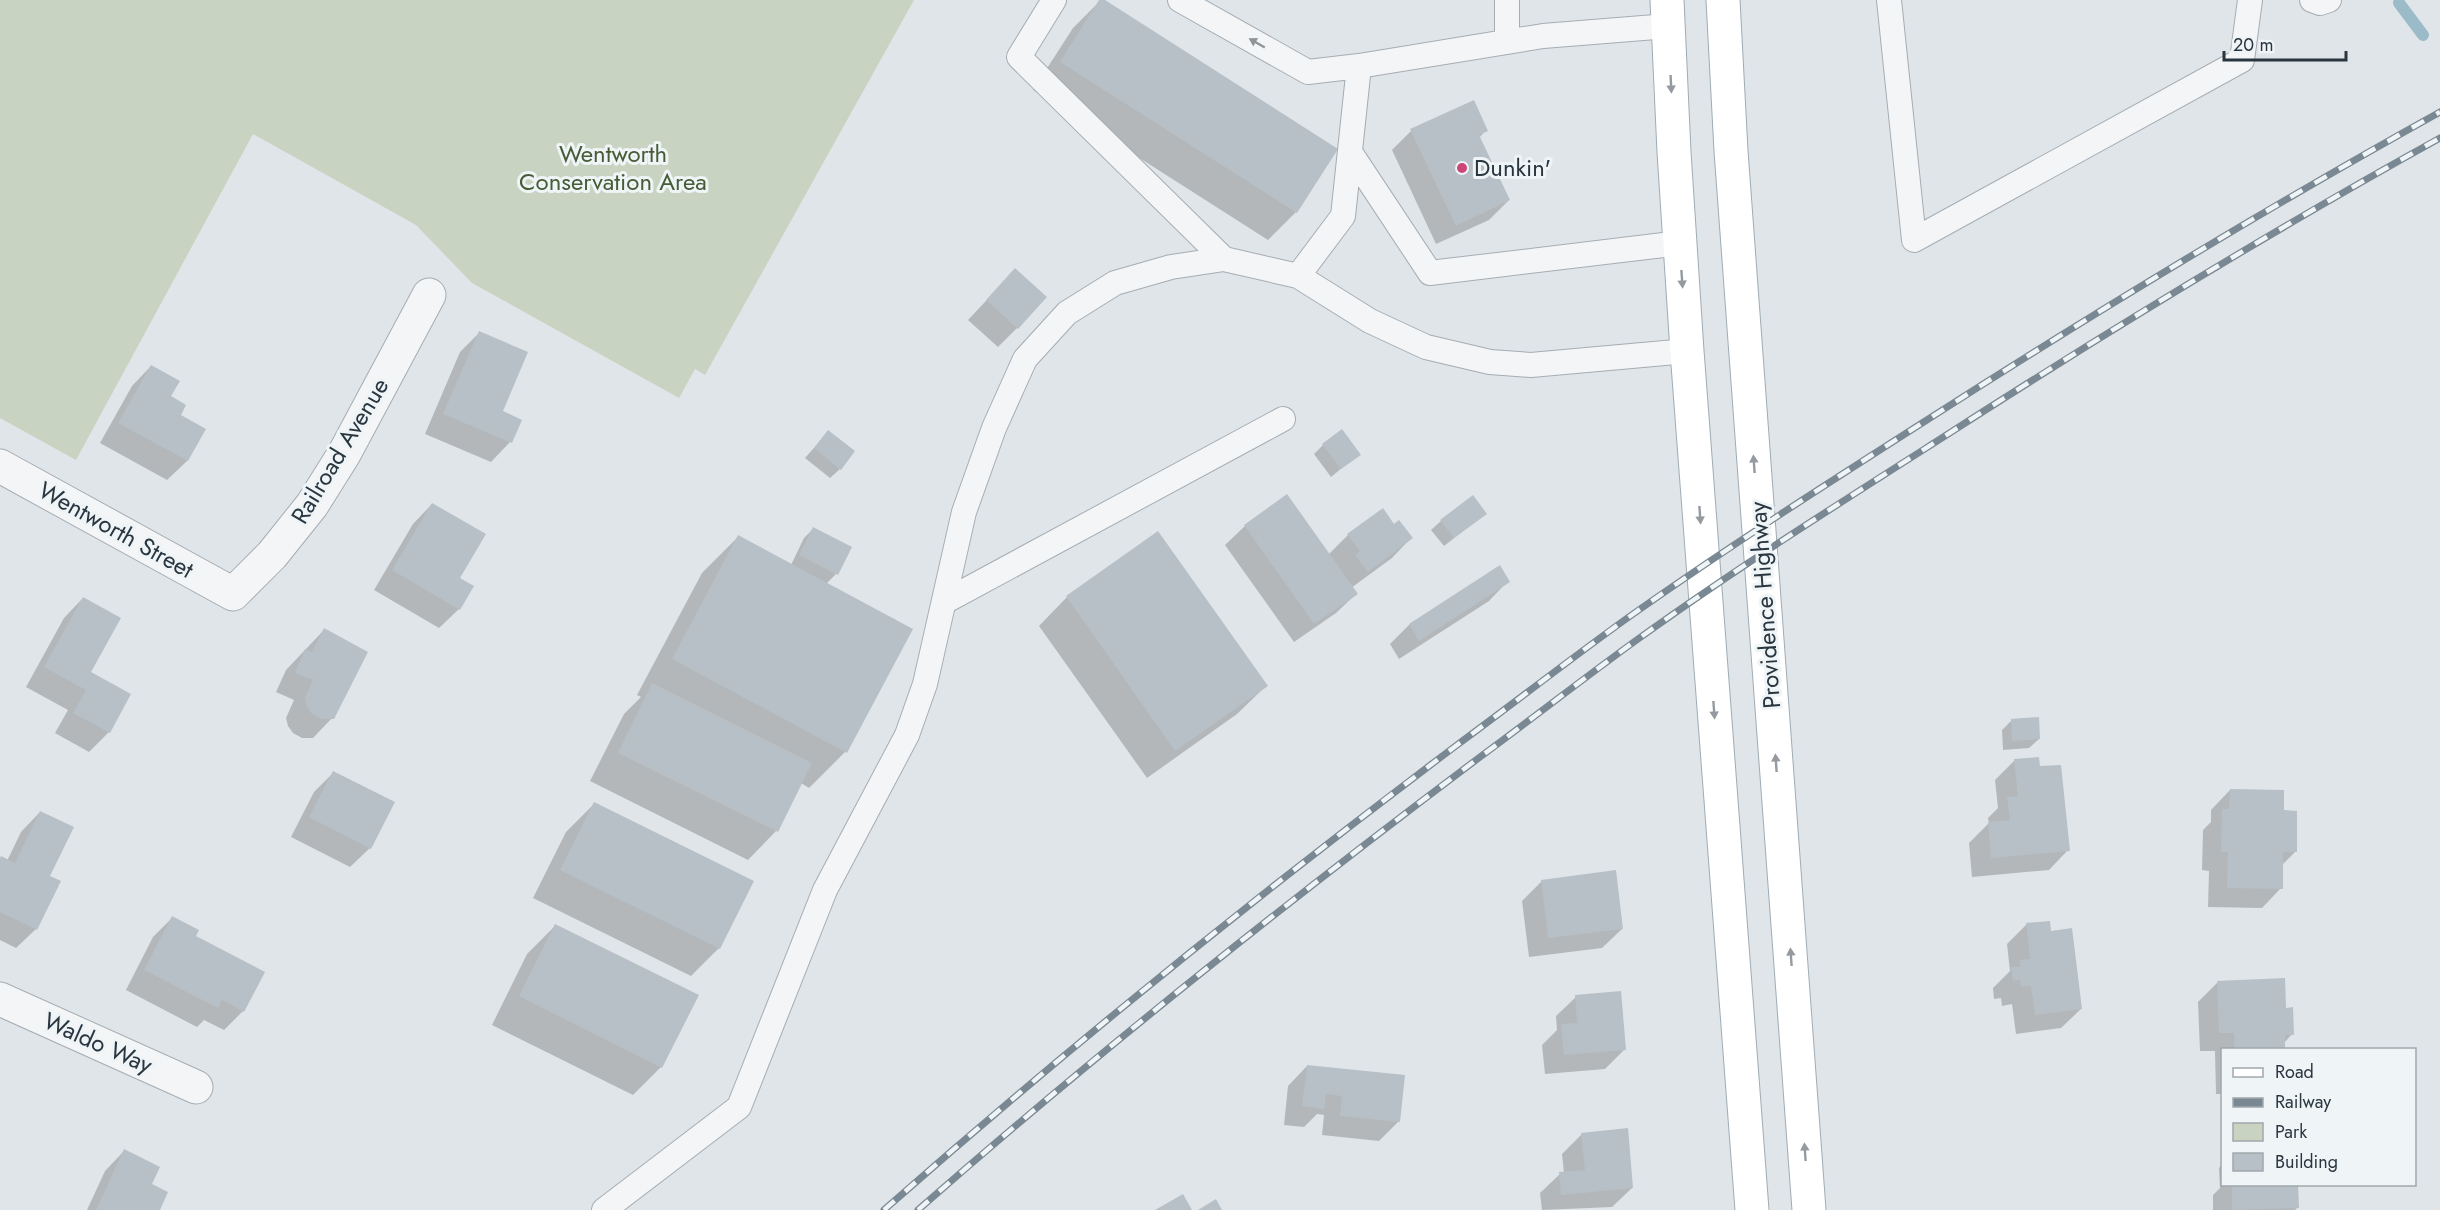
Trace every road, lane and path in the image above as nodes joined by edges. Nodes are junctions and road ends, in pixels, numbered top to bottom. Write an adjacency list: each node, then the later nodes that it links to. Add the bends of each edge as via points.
1 (1054, 0): 14 (lane, via 1019,57)
2 (1180, 0): 11 (lane, one-way to 2, via 1308,72)
3 (1507, 0): 10 (lane)
4 (1723, 0): 26 (main road, Providence Highway, one-way to 4)
5 (1889, 0): 6 (lane, via 1914,240 2242,60)
6 (2250, 0)
7 (2313, 0): 8 (lane)
8 (2329, 0)
9 (1668, 13): 10 (lane); 13 (main road, one-way to 13)
10 (1507, 41): 11 (lane)
11 (1359, 66): 12 (lane)
12 (1350, 152): 13 (lane, via 1430,273); 15 (lane, via 1343,216)
13 (1680, 243): 17 (main road, one-way to 17)
14 (1224, 259): 15 (lane); 21 (lane, via 1171,267 1115,282 1067,313 1025,359 994,428 964,512)
15 (1298, 276): 17 (lane, via 1370,321 1426,347 1490,362 1531,364)
16 (429, 295): 20 (street, Railroad Avenue, via 312,506)
17 (1687, 351): 25 (main road, one-way to 25)
18 (1283, 419): 21 (lane)
19 (0, 466): 20 (street, Wentworth Street)
20 (233, 594)
21 (944, 602): 24 (lane, via 925,684 908,735 825,890 739,1107)
22 (0, 999): 23 (street, Waldo Way)
23 (196, 1087)
24 (604, 1210)
25 (1752, 1210)
26 (1809, 1210)

